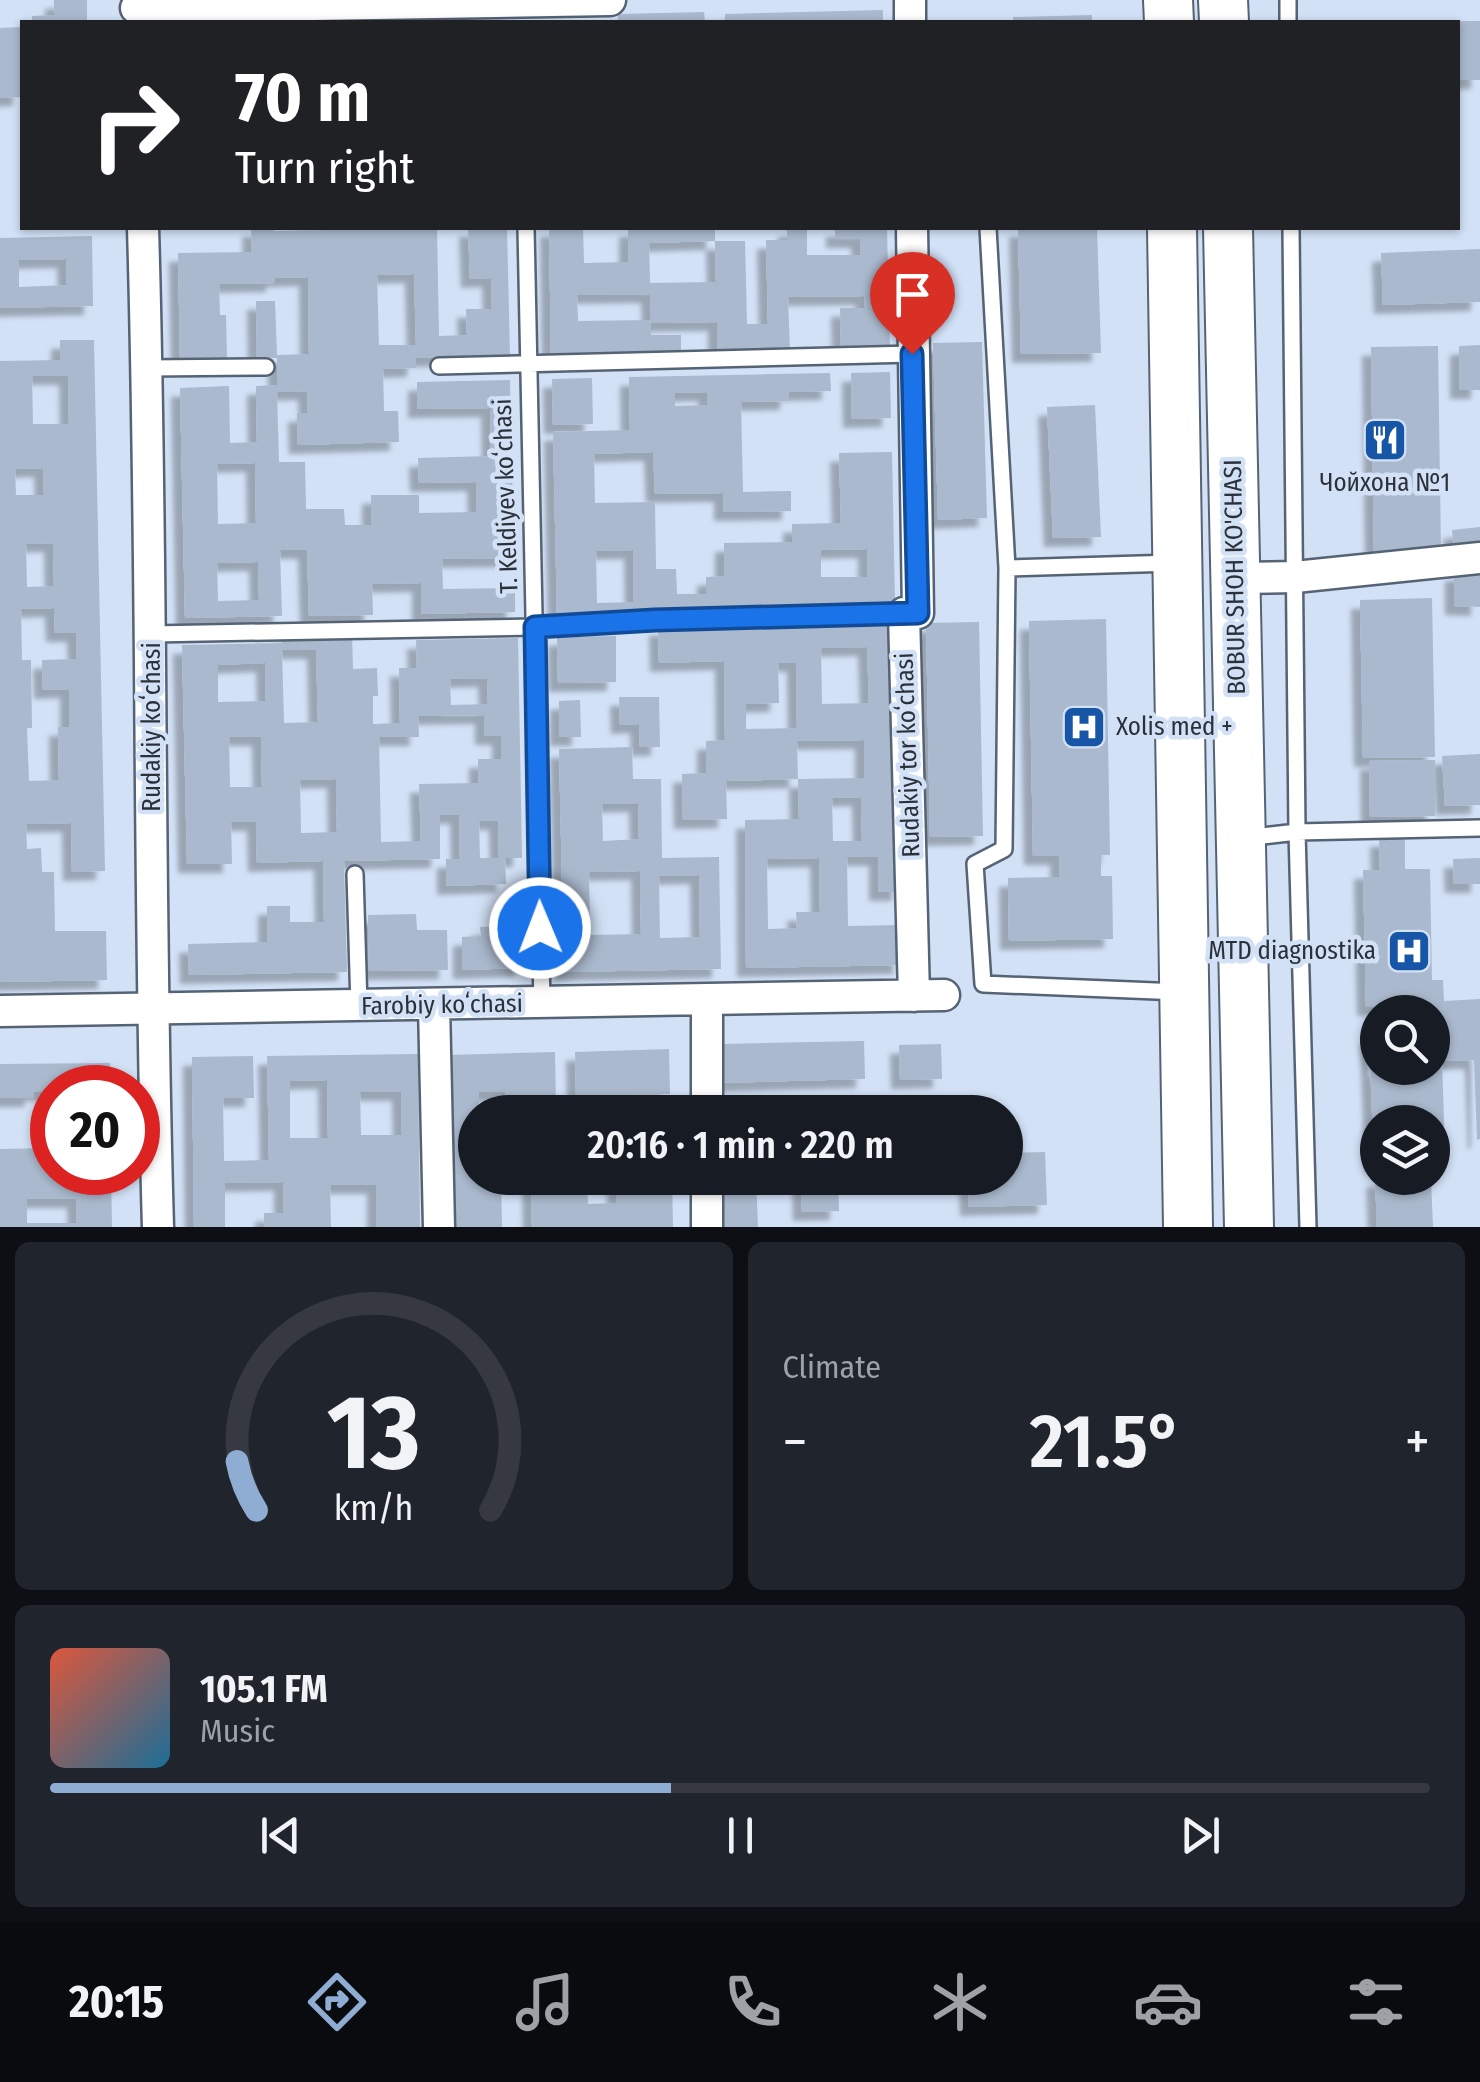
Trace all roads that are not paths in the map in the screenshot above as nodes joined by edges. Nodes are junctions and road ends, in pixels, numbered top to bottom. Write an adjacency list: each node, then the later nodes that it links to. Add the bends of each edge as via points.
1 (610, 0): 3 (street)
2 (137, 10): 4 (street)
3 (526, 12): 4 (street)
4 (335, 13)
5 (143, 230): 16 (street, Rudakiy koʻchasi)
6 (526, 230): 13 (lane, T. Keldiyev koʻchasi)
7 (912, 230): 12 (street, Rudakiy tor koʻchasi)
8 (988, 230): 19 (lane)
9 (1172, 230): 18 (main road)
10 (1228, 230): 21 (main road, BOBUR SHOH KO'CHASI)
11 (1291, 230): 20 (lane)
12 (912, 354): 13 (lane); 22 (street, Rudakiy tor koʻchasi, via 918,613)
13 (526, 362): 14 (lane); 23 (lane, T. Keldiyev koʻchasi)
14 (439, 366)
15 (266, 367): 16 (lane)
16 (148, 368): 24 (street, Rudakiy koʻchasi)
17 (1480, 558): 20 (street)
18 (1177, 563): 19 (lane); 27 (main road)
19 (1007, 568): 30 (lane, via 1004,849 975,864 983,984)
20 (1295, 577): 21 (street); 26 (lane)
21 (1234, 578): 28 (main road, BOBUR SHOH KO'CHASI)
22 (904, 613): 23 (lane); 31 (street, Rudakiy tor koʻchasi)
23 (535, 627): 24 (lane); 33 (lane, T. Keldiyev koʻchasi)
24 (152, 634): 36 (street, Rudakiy koʻchasi)
25 (1480, 828): 26 (lane)
26 (1297, 832): 28 (lane); 45 (lane)
27 (1182, 838): 28 (main road); 30 (main road)
28 (1240, 838): 44 (main road, BOBUR SHOH KO'CHASI)
29 (356, 874): 35 (lane)
30 (1184, 992): 43 (main road)
31 (929, 996): 32 (street, Farobiy koʻchasi)
32 (706, 1000): 33 (street, Farobiy koʻchasi); 38 (street)
33 (542, 1003): 34 (street, Farobiy koʻchasi)
34 (434, 1005): 35 (street, Farobiy koʻchasi); 41 (street)
35 (358, 1006): 36 (street, Farobiy koʻchasi)
36 (152, 1008): 37 (street, Farobiy koʻchasi); 40 (street, Rudakiy koʻchasi)
37 (0, 1011)
38 (707, 1095)
39 (707, 1195): 42 (street)
40 (158, 1227)
41 (439, 1227)
42 (707, 1227)
43 (1188, 1227)
44 (1249, 1227)
45 (1308, 1227)

